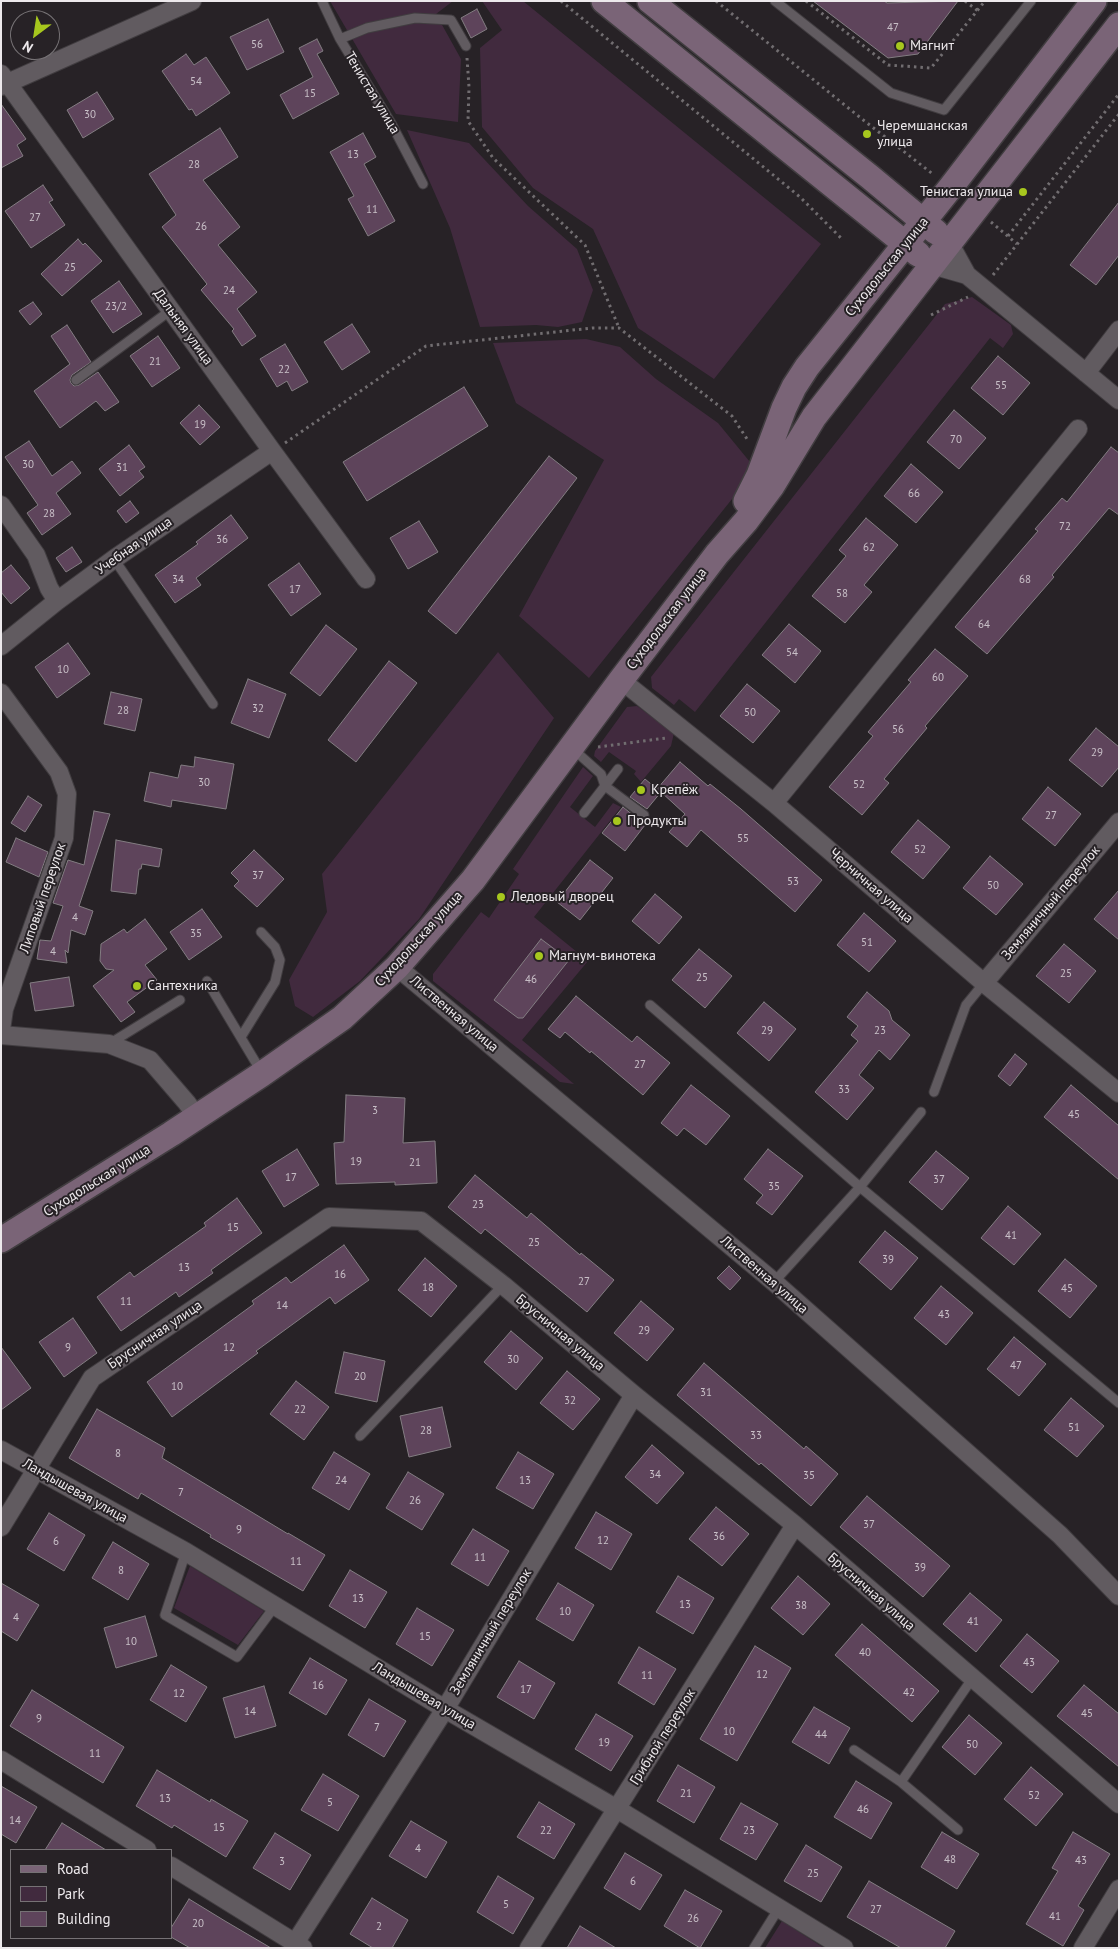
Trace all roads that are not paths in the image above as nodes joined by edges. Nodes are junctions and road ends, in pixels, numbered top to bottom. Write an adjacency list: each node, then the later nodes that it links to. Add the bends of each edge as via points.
1 (192, 1): 11 (street)
2 (322, 1): 9 (lane, Тенистая улица)
3 (604, 1): 14 (main road)
4 (650, 1): 13 (main road)
5 (775, 1): 6 (lane, via 891,93 944,110)
6 (1031, 1)
7 (1094, 1): 13 (main road, Суходольская улица)
8 (1119, 25): 15 (main road, Суходольская улица)
9 (340, 39): 10 (lane, via 367,28 416,18 451,20); 12 (lane, Тенистая улица)
10 (466, 46)
11 (3, 81): 18 (street, Дальняя улица)
12 (423, 184)
13 (923, 222): 14 (main road, Суходольская улица); 15 (main road)
14 (905, 243): 16 (main road); 26 (main road, Суходольская улица, via 794,387 759,475)
15 (950, 244): 16 (main road, Суходольская улица); 17 (street)
16 (932, 265): 17 (street); 26 (main road, Суходольская улица, via 814,417 772,486)
17 (967, 275): 20 (street)
18 (171, 310): 21 (lane); 24 (street, Дальняя улица)
19 (1119, 330): 20 (street)
20 (1086, 373): 22 (street)
21 (76, 380)
22 (1119, 400)
23 (1078, 428): 37 (street)
24 (272, 452): 27 (street, Учебная улица); 28 (street, Дальняя улица)
25 (1, 505): 29 (street, via 36,555)
26 (717, 554): 31 (main road, Суходольская улица)
27 (114, 559): 29 (street, Учебная улица); 33 (lane)
28 (366, 579)
29 (57, 601): 30 (street, Учебная улица)
30 (1, 646)
31 (621, 680): 34 (main road, Суходольская улица); 37 (street, Черничная улица)
32 (1, 694): 47 (street, Липовый переулок, via 59,772 67,794 64,838 4,1009)
33 (213, 704)
34 (582, 747): 36 (lane, via 601,774); 42 (main road, Суходольская улица)
35 (618, 769): 36 (lane)
36 (605, 786): 38 (lane); 39 (lane)
37 (774, 803): 44 (street, Черничная улица)
38 (584, 813)
39 (644, 815)
40 (1119, 822): 44 (street, Земляничный переулок)
41 (261, 932): 49 (lane, via 275,947 280,960 275,982)
42 (398, 967): 51 (main road, Суходольская улица, via 342,1018); 58 (street, Лиственная улица)
43 (208, 981): 49 (lane)
44 (984, 983): 52 (lane, via 966,1005); 53 (street, Черничная улица)
45 (180, 1000): 50 (lane)
46 (650, 1005): 56 (lane)
47 (1, 1030)
48 (1, 1035): 50 (street)
49 (242, 1037): 51 (lane)
50 (109, 1044): 55 (street, via 150,1060)
51 (262, 1074): 55 (main road, Суходольская улица)
52 (934, 1092)
53 (1119, 1093)
54 (921, 1112): 56 (lane)
55 (197, 1117): 57 (main road, Суходольская улица)
56 (860, 1187): 58 (lane); 61 (lane)
57 (1, 1240)
58 (774, 1282): 68 (street, Лиственная улица, via 1060,1536)
59 (503, 1284): 60 (street, Брусничная улица); 62 (lane); 64 (street, Брусничная улица, via 421,1221 329,1217 92,1378)
60 (634, 1395): 65 (street, Брусничная улица); 71 (street, Земляничный переулок)
61 (1119, 1403)
62 (360, 1436)
63 (1, 1450): 64 (street, Ландышевая улица)
64 (35, 1469): 66 (street, Брусничная улица); 67 (street, Ландышевая улица)
65 (795, 1525): 70 (street, Брусничная улица); 76 (street, Грибной переулок)
66 (1, 1527)
67 (186, 1552): 69 (street, Ландышевая улица); 69 (lane, via 165,1615 237,1657)
68 (1119, 1596)
69 (275, 1606): 71 (street, Ландышевая улица)
70 (972, 1679): 74 (lane); 75 (street, Брусничная улица)
71 (445, 1709): 76 (street, Ландышевая улица); 82 (street, Земляничный переулок)
72 (854, 1750): 74 (lane)
73 (1, 1760): 78 (street)
74 (900, 1782): 77 (lane)
75 (1119, 1804)
76 (618, 1810): 81 (street, Ландышевая улица); 83 (street, Грибной переулок)
77 (958, 1830)
78 (145, 1849)
79 (172, 1867): 82 (street)
80 (1119, 1889): 86 (street)
81 (779, 1908): 84 (lane); 85 (street, Ландышевая улица)
82 (299, 1945)
83 (529, 1948)
84 (754, 1948)
85 (844, 1948)
86 (1083, 1948)

